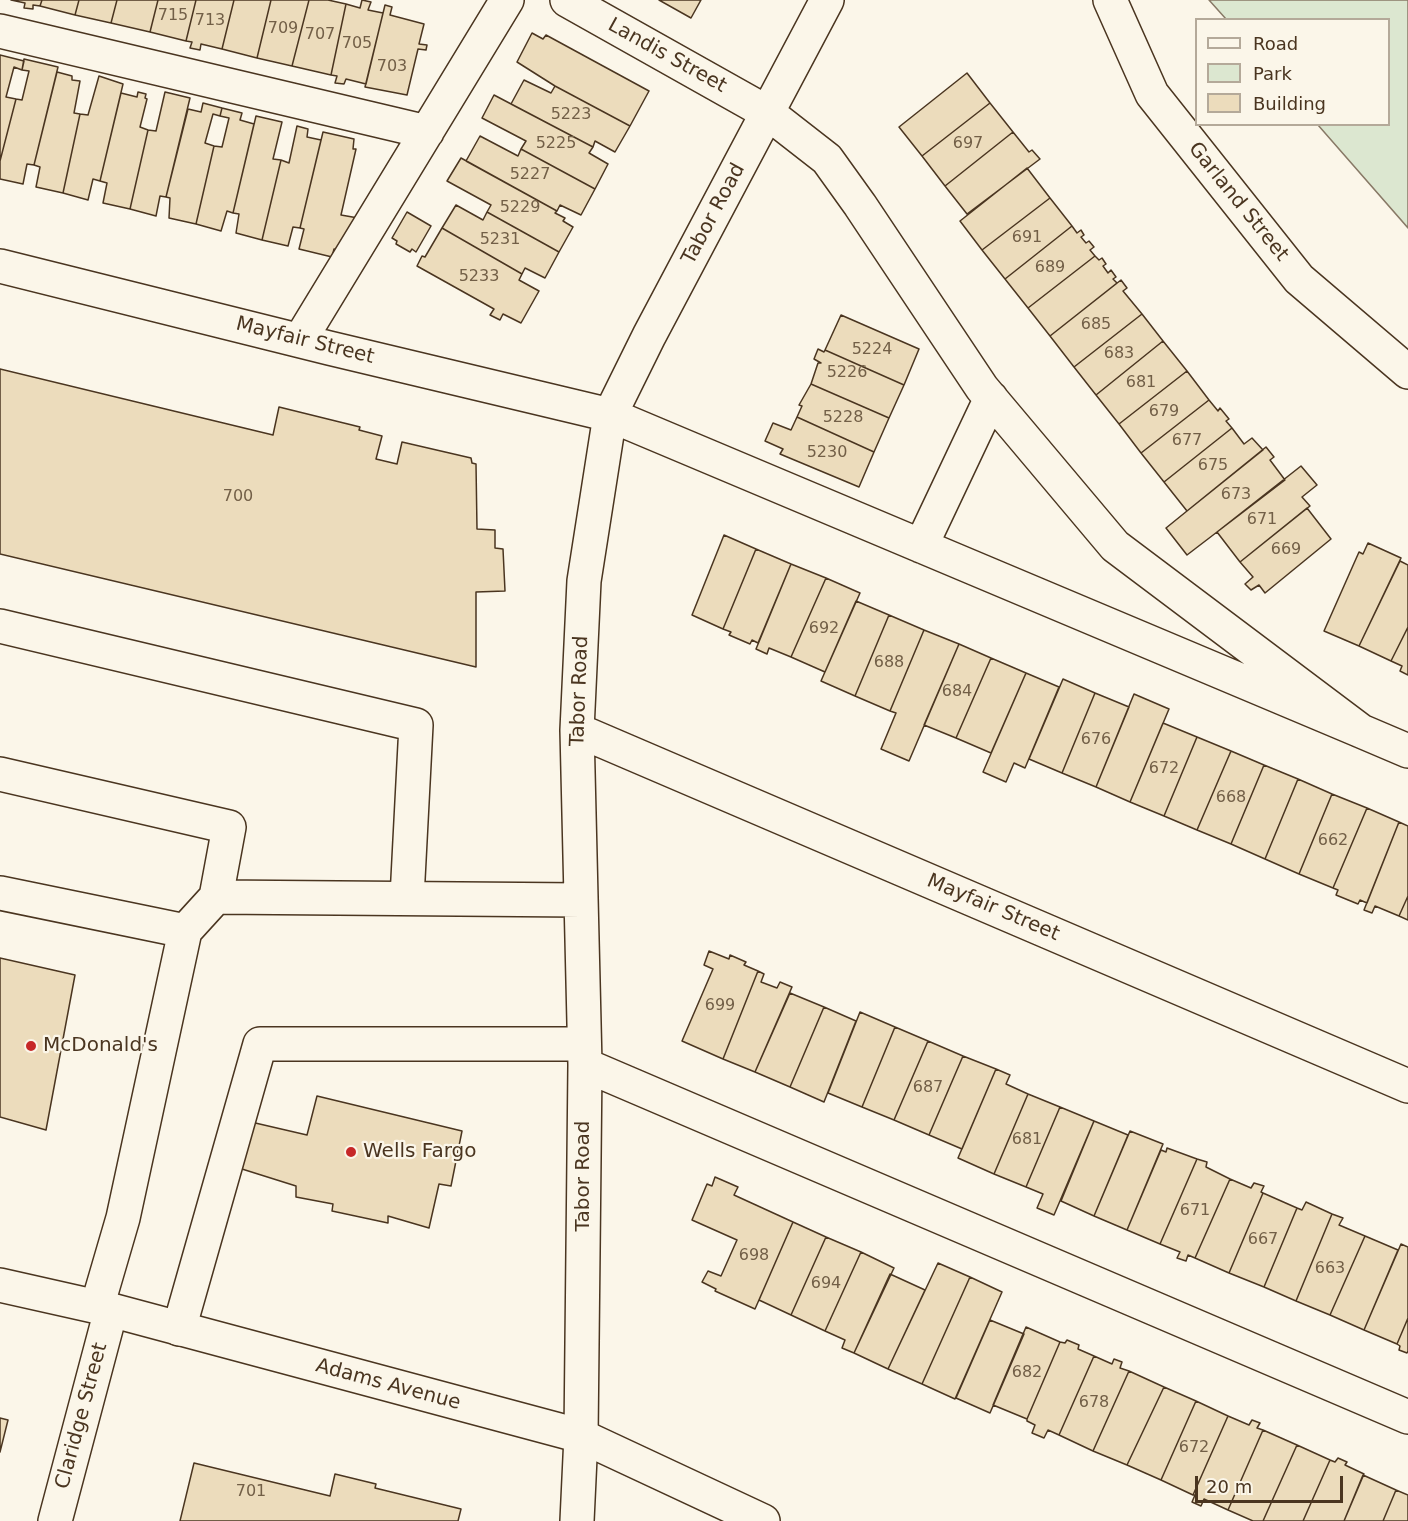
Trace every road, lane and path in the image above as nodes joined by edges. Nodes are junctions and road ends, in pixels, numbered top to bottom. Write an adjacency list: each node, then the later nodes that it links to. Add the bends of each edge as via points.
1 (507, 0): 7 (main road)
2 (567, 0): 6 (main road, Landis Street)
3 (827, 0): 6 (main road, Tabor Road)
4 (1110, 0): 10 (main road, Garland Street, via 1152,94 1299,279)
5 (0, 31): 7 (main road)
6 (768, 112): 11 (main road, Landis Street, via 827,159); 12 (main road, Tabor Road)
7 (427, 132): 9 (main road)
8 (0, 266): 9 (main road, Mayfair Street)
9 (300, 340): 12 (main road, Mayfair Street)
10 (1408, 372)
11 (991, 398): 13 (main road); 16 (main road, Landis Street, via 1115,546)
12 (610, 415): 13 (main road, Mayfair Street); 15 (main road, Tabor Road, via 584,581)
13 (921, 546): 16 (main road, Mayfair Street)
14 (0, 626): 21 (main road, via 416,725)
15 (577, 730): 22 (main road, Tabor Road); 25 (main road, Mayfair Street)
16 (1361, 731): 17 (main road)
17 (1408, 751)
18 (0, 774): 20 (main road, via 229,827)
19 (0, 893): 23 (main road)
20 (216, 897): 21 (main road); 23 (main road)
21 (407, 898): 22 (main road)
22 (581, 900): 24 (main road, Tabor Road)
23 (185, 931): 27 (main road, Claridge Street)
24 (584, 1055): 28 (main road, via 260,1044); 29 (main road); 30 (main road, Tabor Road)
25 (1408, 1086)
26 (0, 1285): 27 (main road, Adams Avenue)
27 (104, 1309): 28 (main road, Adams Avenue); 31 (main road, Claridge Street)
28 (179, 1329): 30 (main road, Adams Avenue)
29 (1408, 1418)
30 (581, 1436): 32 (main road, Tabor Road); 33 (main road, Adams Avenue)
31 (55, 1521)
32 (577, 1521)
33 (763, 1521)

